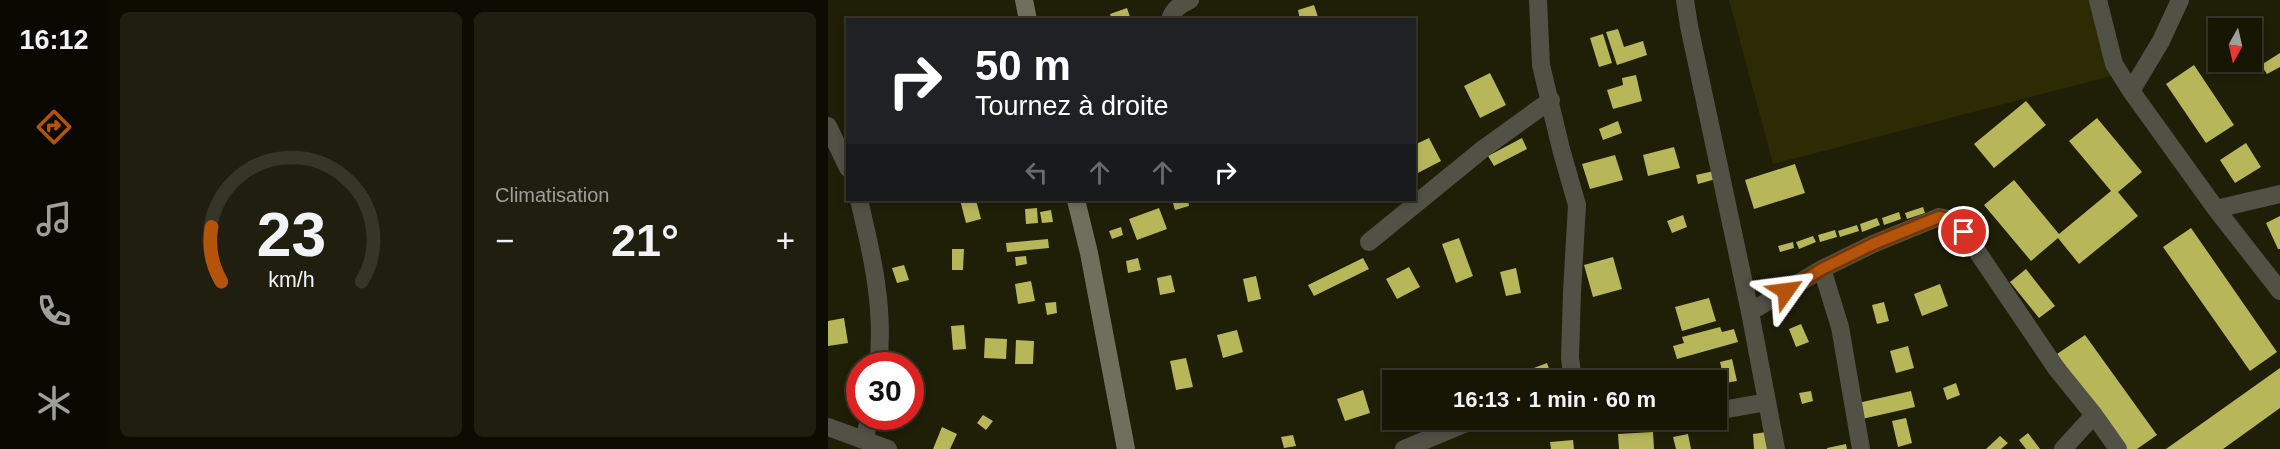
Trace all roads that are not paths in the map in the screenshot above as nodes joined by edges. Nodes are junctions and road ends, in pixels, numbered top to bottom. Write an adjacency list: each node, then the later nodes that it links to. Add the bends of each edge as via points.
1 (1024, 0): 7 (street)
2 (1190, 0): 8 (street, via 1179,5)
3 (1538, 0): 10 (street, via 1541,65)
4 (1685, 0): 20 (street)
5 (2098, 0): 9 (street, via 2114,64)
6 (2180, 0): 9 (street)
7 (1028, 18)
8 (1171, 18)
9 (2131, 91): 16 (street)
10 (1551, 100): 17 (street, via 1483,149); 22 (street, via 1577,205)
11 (828, 126): 12 (street)
12 (846, 164)
13 (2280, 194): 16 (street)
14 (860, 201): 21 (street, via 874,260)
15 (1076, 201): 31 (street)
16 (2216, 209): 19 (street)
17 (1369, 242)
18 (1822, 269): 20 (street); 25 (street, via 1939,217 1953,220 2056,368); 34 (street, via 1840,327)
19 (2280, 291)
20 (1750, 312): 23 (street)
21 (880, 352)
22 (1572, 370)
23 (1767, 402): 24 (street); 33 (street)
24 (1727, 409)
25 (2094, 415): 35 (street); 36 (street)
26 (828, 427): 29 (street)
27 (867, 430): 29 (street)
28 (1450, 430): 32 (street)
29 (865, 440): 30 (street)
30 (888, 449)
31 (1126, 449)
32 (1404, 449)
33 (1776, 449)
34 (1861, 449)
35 (2063, 449)
36 (2118, 449)

